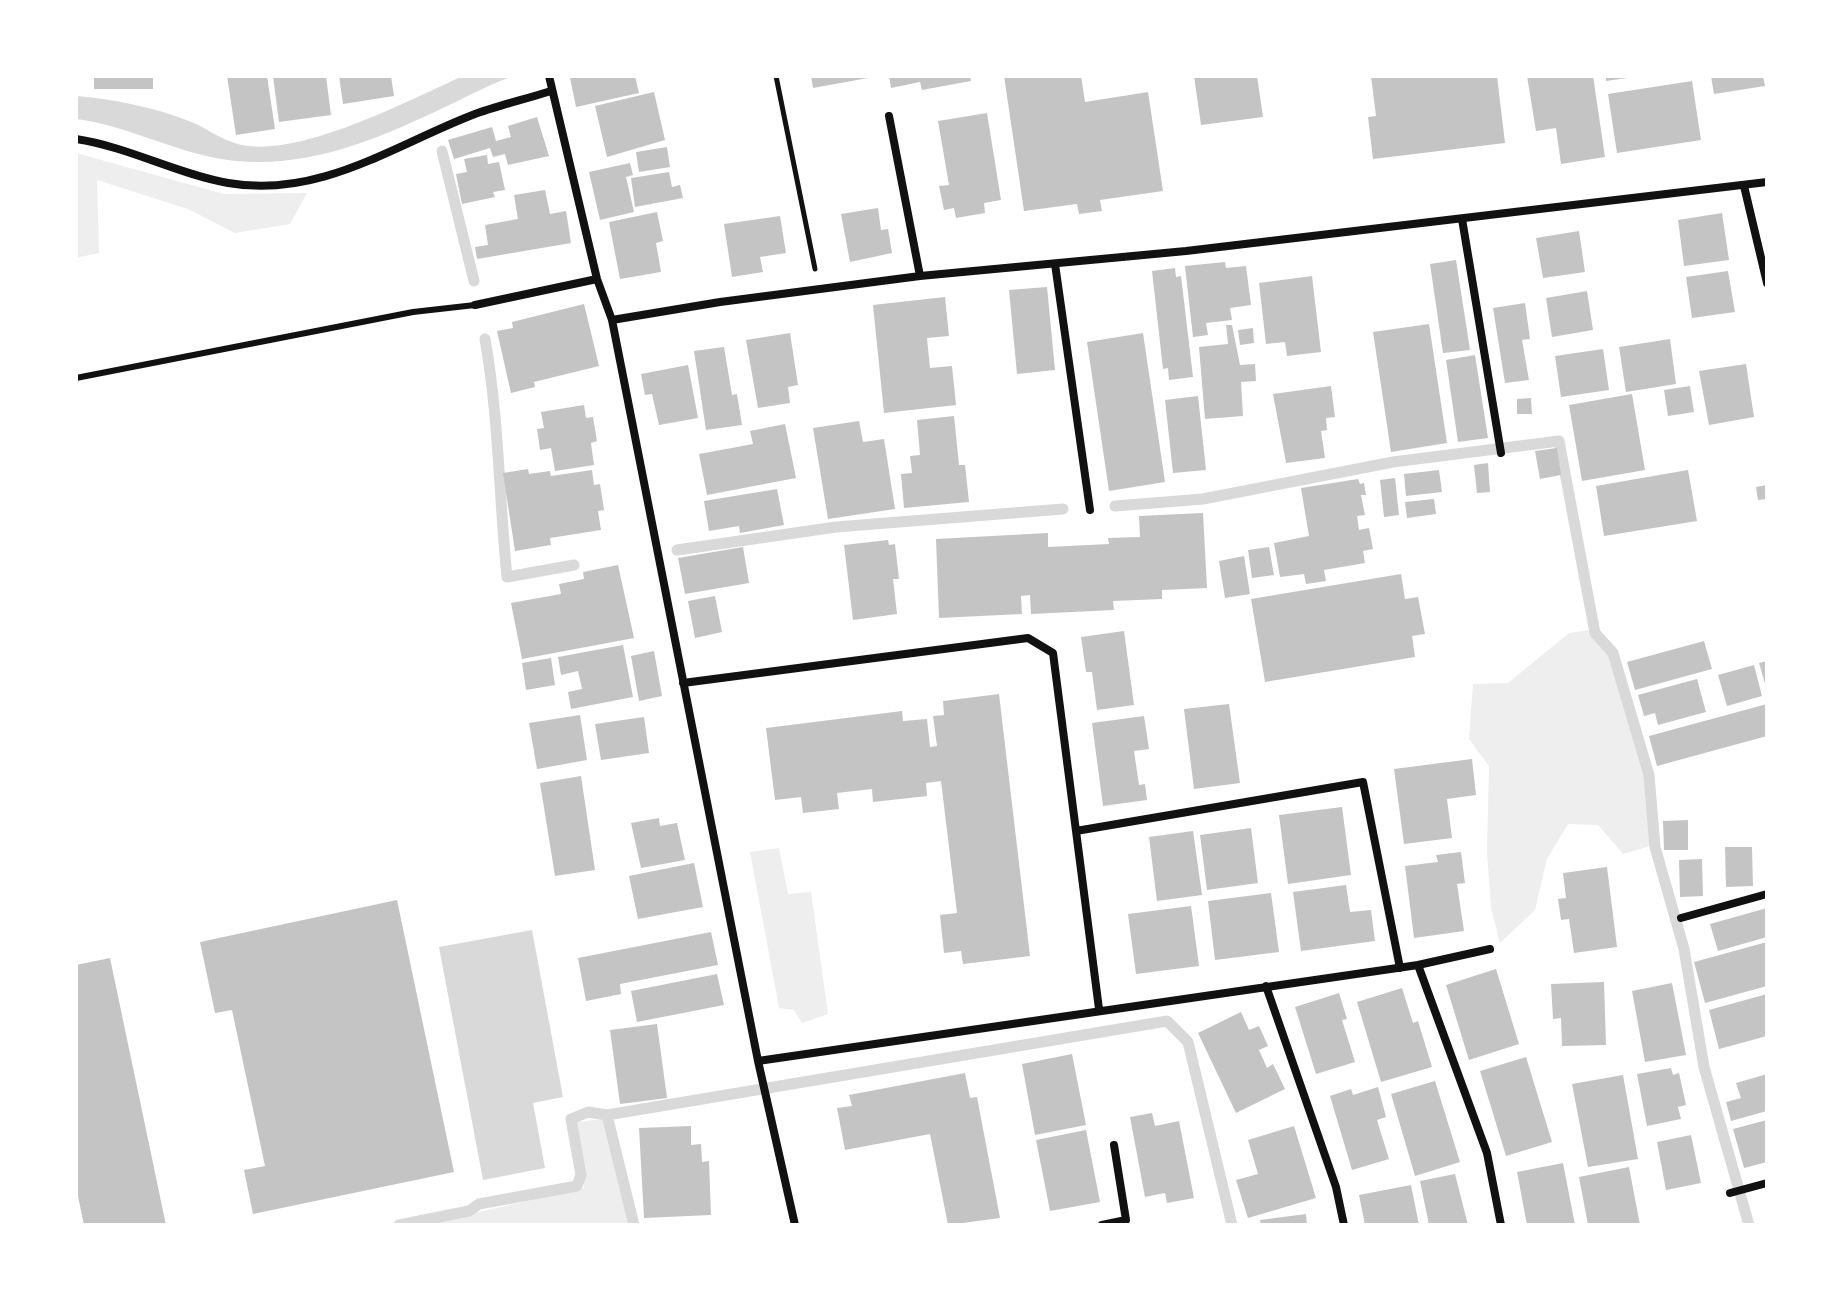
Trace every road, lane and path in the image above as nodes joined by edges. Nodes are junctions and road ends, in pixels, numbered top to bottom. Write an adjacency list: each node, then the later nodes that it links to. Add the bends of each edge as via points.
1 (549, 76): 3 (street)
2 (776, 76): 13 (path)
3 (551, 91): 5 (street, via 475,114 352,169 301,184 228,183); 11 (street)
4 (889, 116): 10 (street)
5 (76, 139)
6 (1767, 182): 7 (street)
7 (1744, 186): 8 (street); 12 (street)
8 (1462, 219): 9 (street); 17 (street)
9 (1055, 264): 10 (street); 18 (street)
10 (920, 276): 13 (street)
11 (597, 279): 14 (street); 15 (street)
12 (1767, 283)
13 (819, 289): 15 (street)
14 (475, 305): 16 (lane, via 413,312)
15 (612, 320): 19 (street)
16 (76, 378)
17 (1501, 453)
18 (1090, 510)
19 (683, 683): 20 (street, via 1028,638 1053,653); 28 (street)
20 (1076, 831): 25 (street, via 1363,782); 27 (street)
21 (1767, 894): 22 (street)
22 (1681, 918)
23 (1490, 949): 24 (street)
24 (1418, 965): 25 (street); 35 (street, via 1487,1153)
25 (1400, 968): 26 (street)
26 (1266, 986): 27 (street); 34 (street, via 1336,1187)
27 (1099, 1009): 28 (street)
28 (758, 1061): 32 (street)
29 (1114, 1145): 33 (street, via 1126,1220)
30 (1767, 1183): 31 (street)
31 (1730, 1193)
32 (795, 1225)
33 (1102, 1225)
34 (1344, 1225)
35 (1501, 1225)

